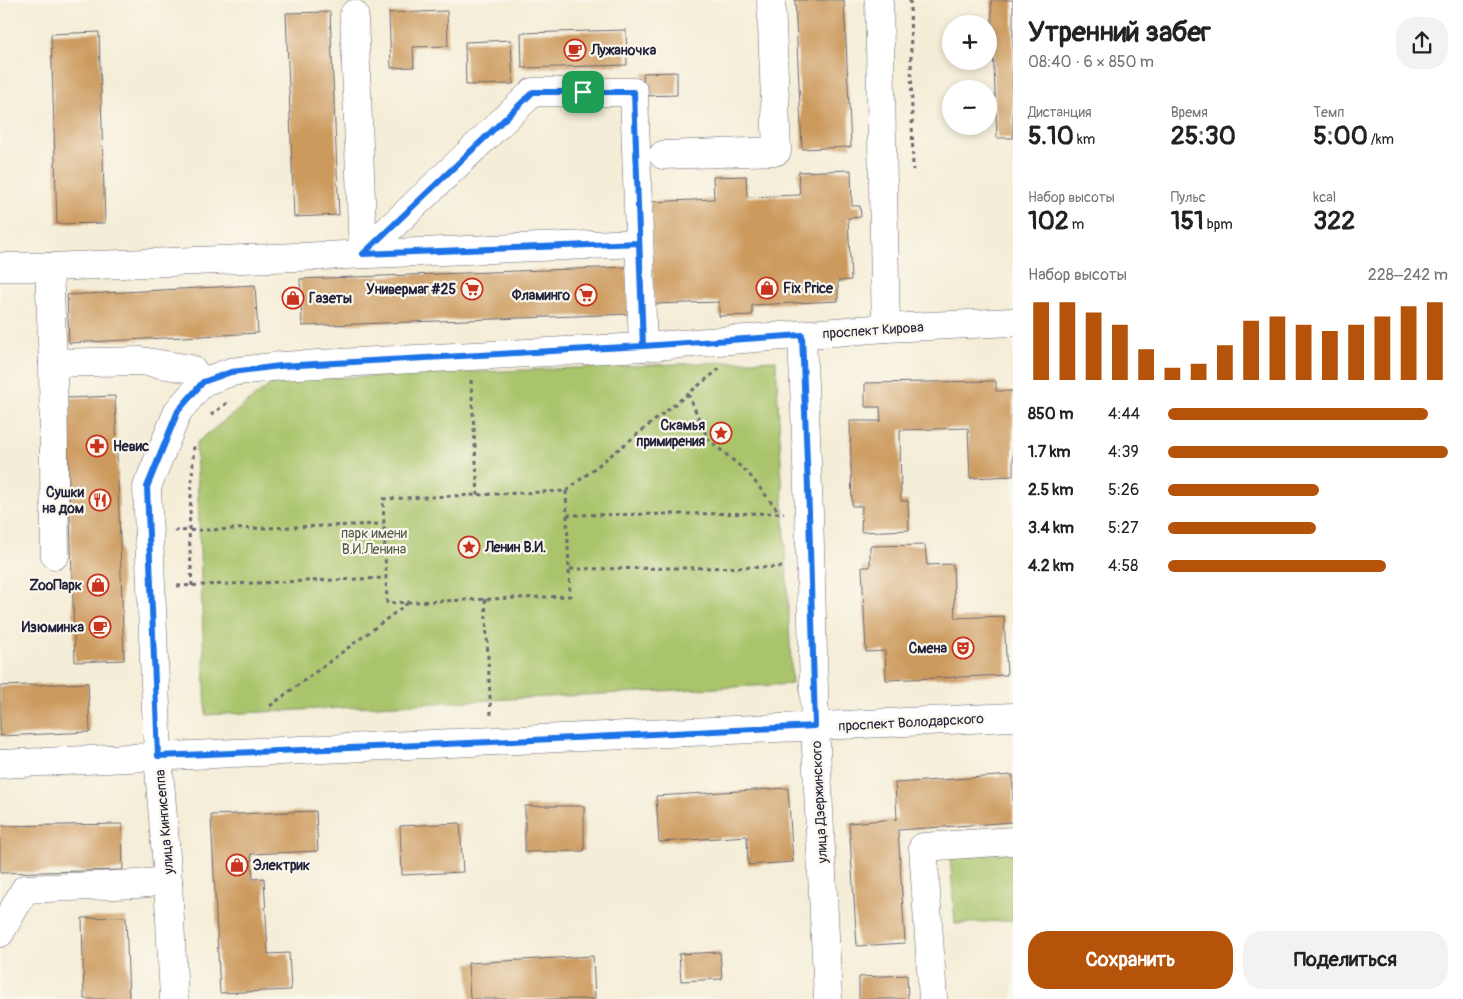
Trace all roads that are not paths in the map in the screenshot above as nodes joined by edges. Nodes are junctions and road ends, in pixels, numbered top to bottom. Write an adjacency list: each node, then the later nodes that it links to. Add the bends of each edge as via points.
1 (771, 0): 4 (street, via 777,150)
2 (879, 0): 10 (street)
3 (354, 14): 6 (street)
4 (663, 155)
5 (639, 243): 6 (street); 6 (street, via 634,92 533,92); 12 (street)
6 (363, 254): 8 (street)
7 (0, 267): 8 (street)
8 (49, 267): 13 (street)
9 (1013, 322): 10 (street, проспект Кирова)
10 (886, 328): 11 (street, проспект Кирова)
11 (802, 335): 12 (street, проспект Кирова); 18 (street, улица Дзержинского)
12 (643, 346): 14 (street, проспект Кирова, via 280,366 231,372)
13 (53, 363): 14 (street, via 141,361 191,370); 16 (street)
14 (203, 382): 15 (street, проспект Кирова)
15 (178, 411): 19 (street, улица Кингисеппа, via 147,487)
16 (55, 555)
17 (1013, 717): 18 (street, проспект Володарского)
18 (815, 726): 19 (street, проспект Володарского); 25 (street, улица Дзержинского)
19 (158, 756): 20 (street, проспект Володарского); 22 (street, улица Кингисеппа)
20 (0, 764)
21 (1013, 841): 26 (street, via 923,847)
22 (168, 881): 23 (street, via 24,889); 24 (street, улица Кингисеппа)
23 (0, 933)
24 (174, 999)
25 (828, 999)
26 (933, 999)

